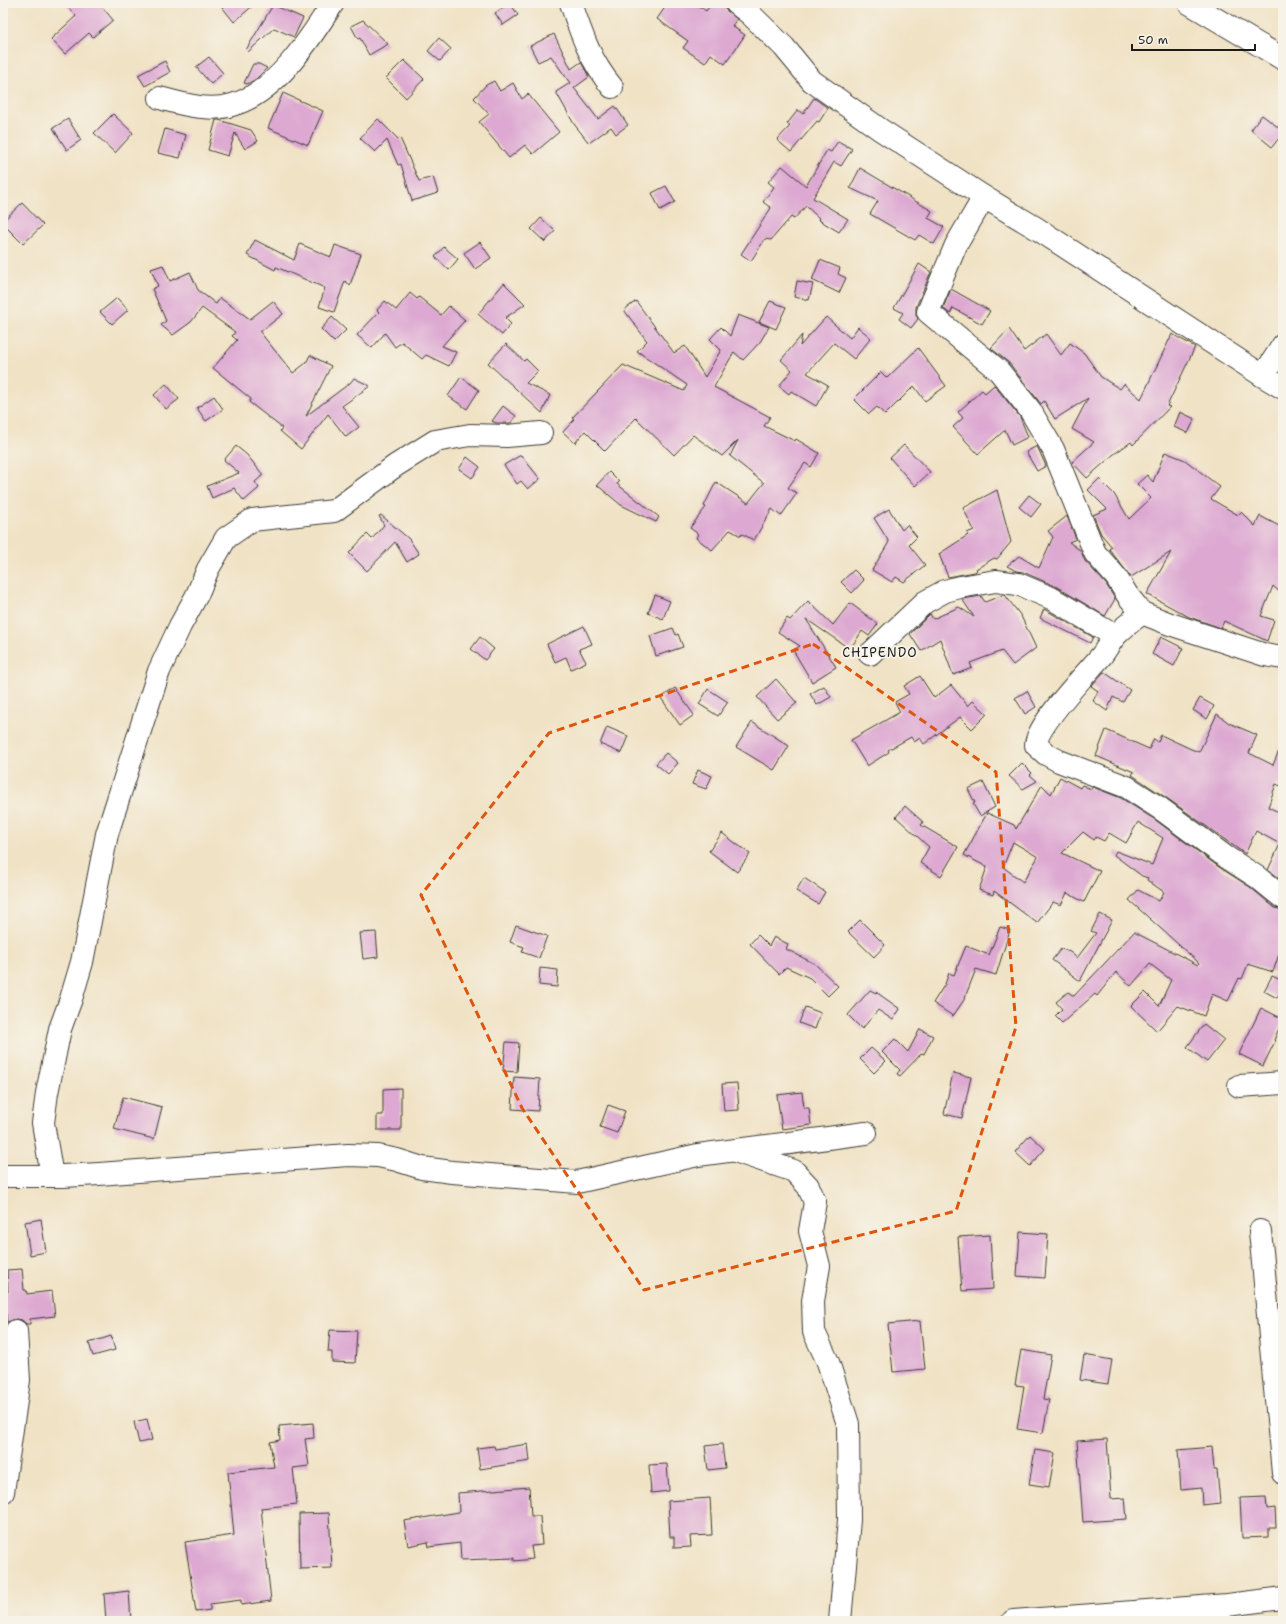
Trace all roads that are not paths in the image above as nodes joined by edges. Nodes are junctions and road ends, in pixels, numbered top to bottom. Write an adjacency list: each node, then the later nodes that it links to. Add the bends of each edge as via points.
1 (333, 3): 7 (main road, via 291,63 258,93 232,105 216,107 188,106)
2 (571, 3): 6 (main road, via 582,38 600,72)
3 (1189, 3): 5 (main road)
4 (744, 7): 8 (main road, via 784,47 812,81 881,130)
5 (1283, 59)
6 (612, 87)
7 (160, 98)
8 (984, 197): 10 (main road); 13 (main road, via 956,245 928,312 999,371 1030,410 1053,449 1095,553 1116,576)
9 (1283, 345): 10 (main road)
10 (1263, 376): 11 (main road)
11 (1283, 388)
12 (541, 433): 23 (main road, via 507,436 470,435 435,441 395,466 334,511 252,520 226,538 208,569 159,671 107,834 82,962 60,1029 47,1093 43,1123)
13 (1142, 613): 14 (main road); 16 (main road, via 1265,655)
14 (1115, 636): 15 (main road, via 1051,598 1018,584 996,581 945,591 925,602); 17 (main road, via 1056,709 1039,734 1036,745 1059,761 1133,791)
15 (870, 654)
16 (1283, 658)
17 (1283, 898)
18 (1283, 1083): 19 (main road)
19 (1239, 1086)
20 (866, 1133): 21 (main road)
21 (734, 1151): 23 (main road, via 698,1155 577,1182 452,1172 422,1168 378,1156 348,1155); 29 (main road, via 794,1171 808,1186 815,1202 810,1231 819,1266 813,1301 814,1332 828,1362 848,1424 849,1520)
22 (3, 1176): 23 (main road)
23 (52, 1176)
24 (1260, 1231): 26 (main road)
25 (16, 1331): 27 (main road, via 19,1380)
26 (1283, 1473)
27 (3, 1492)
28 (1283, 1598): 30 (main road, via 1227,1605)
29 (840, 1621)
30 (1012, 1621)

